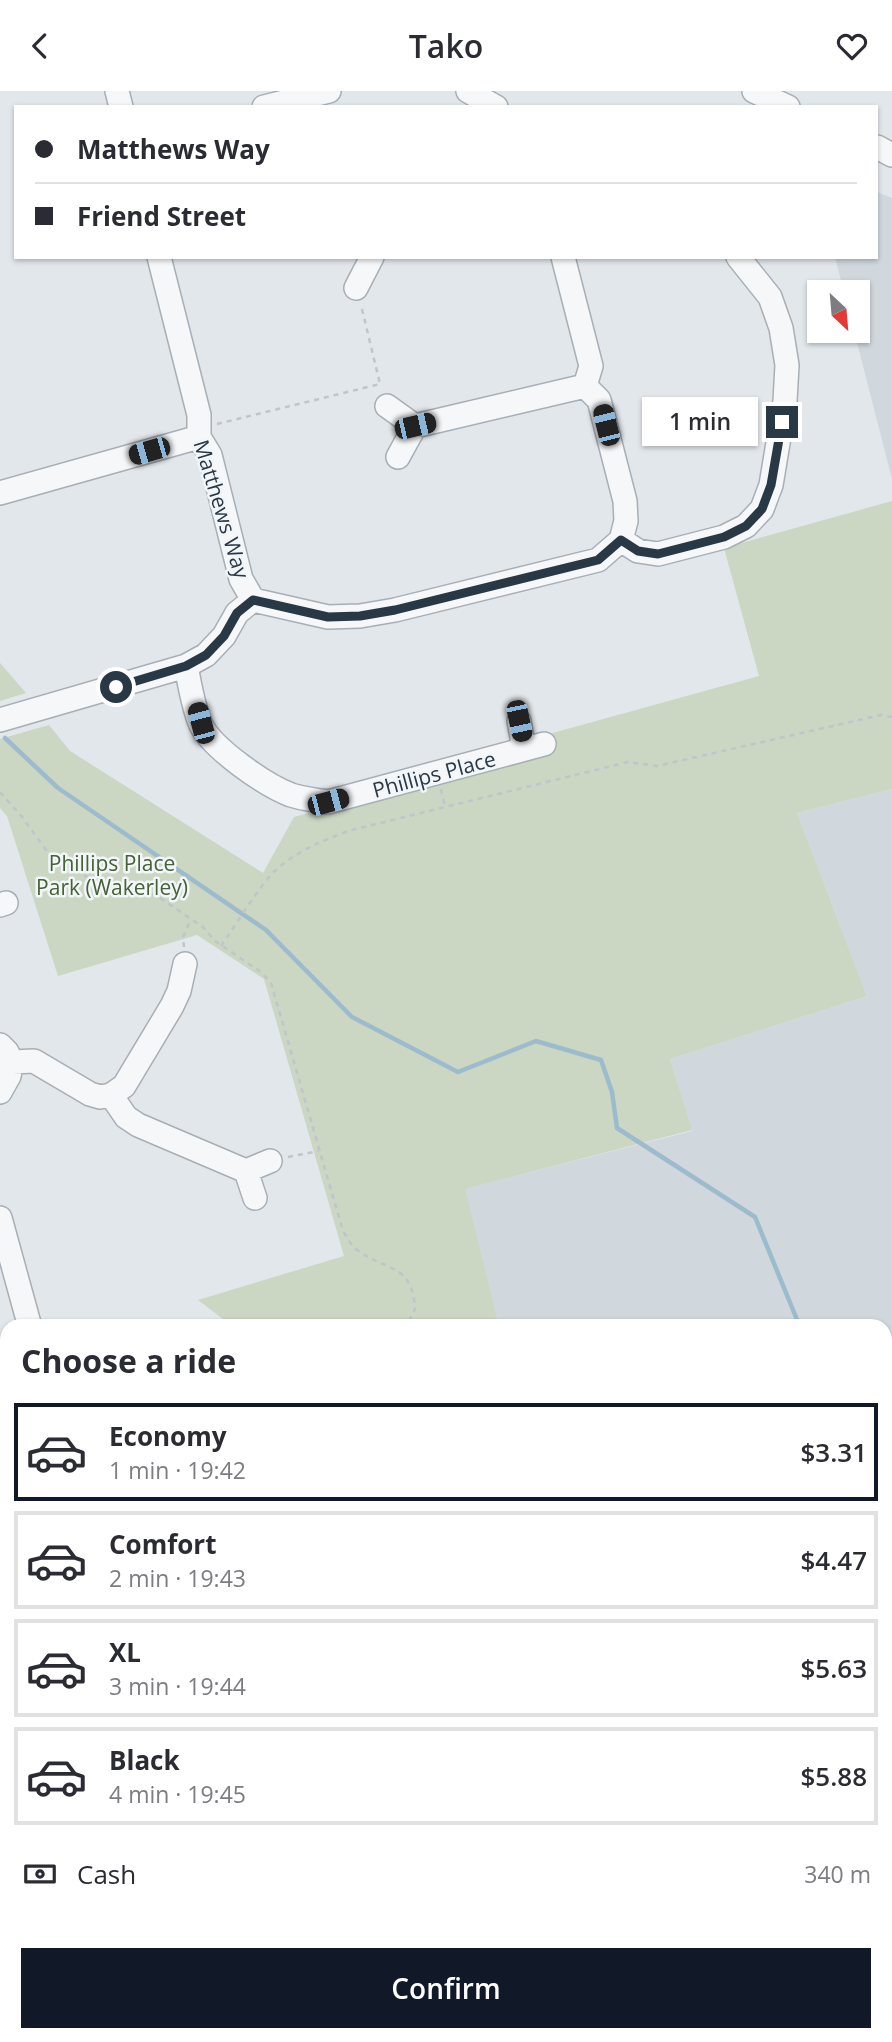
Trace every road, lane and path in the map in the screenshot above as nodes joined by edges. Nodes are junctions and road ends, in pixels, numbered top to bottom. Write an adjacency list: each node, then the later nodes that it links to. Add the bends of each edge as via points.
1 (329, 91): 4 (street)
2 (468, 91): 6 (street)
3 (754, 91): 7 (street)
4 (299, 95): 5 (street)
5 (270, 105)
6 (492, 105)
7 (784, 105)
8 (160, 259): 16 (street, Matthews Way, via 199,415)
9 (372, 259): 12 (street)
10 (564, 259): 13 (street, via 591,366)
11 (740, 259): 19 (street, via 770,297 787,365 771,485 762,509 746,526 724,537 658,554 638,551)
12 (356, 288): 16 (path, via 380,384)
13 (585, 386): 15 (street); 19 (street, via 599,400 625,501)
14 (387, 406): 15 (street)
15 (415, 426): 17 (street)
16 (199, 432): 18 (street); 20 (street, Matthews Way, via 241,579)
17 (398, 457)
18 (0, 493)
19 (621, 540): 20 (street, via 598,560 360,616 328,617)
20 (253, 600): 21 (street, Matthews Way, via 237,613 206,655)
21 (186, 666): 23 (street, Matthews Way); 24 (street, Phillips Place, via 201,723 218,747 288,794 308,800 328,802 534,746)
22 (892, 717): 27 (path, via 881,715 657,766 628,762 348,831 318,842 274,872)
23 (0, 720)
24 (519, 721)
25 (0, 792): 26 (path, via 49,854 90,879 157,897)
26 (191, 919): 27 (path); 28 (path, via 183,937)
27 (221, 946): 32 (path, via 271,983)
28 (185, 964): 31 (street, via 172,1006 124,1086)
29 (6, 1054): 30 (street, via 9,1076); 31 (street, via 34,1062 90,1094)
30 (0, 1092)
31 (111, 1095): 34 (street, via 126,1117 138,1125)
32 (320, 1151): 33 (path); 38 (path, via 343,1231 353,1247 401,1273 410,1283 415,1309)
33 (270, 1161): 34 (street)
34 (246, 1171): 35 (street)
35 (256, 1198)
36 (0, 1218): 37 (street)
37 (28, 1319)
38 (410, 1319)

